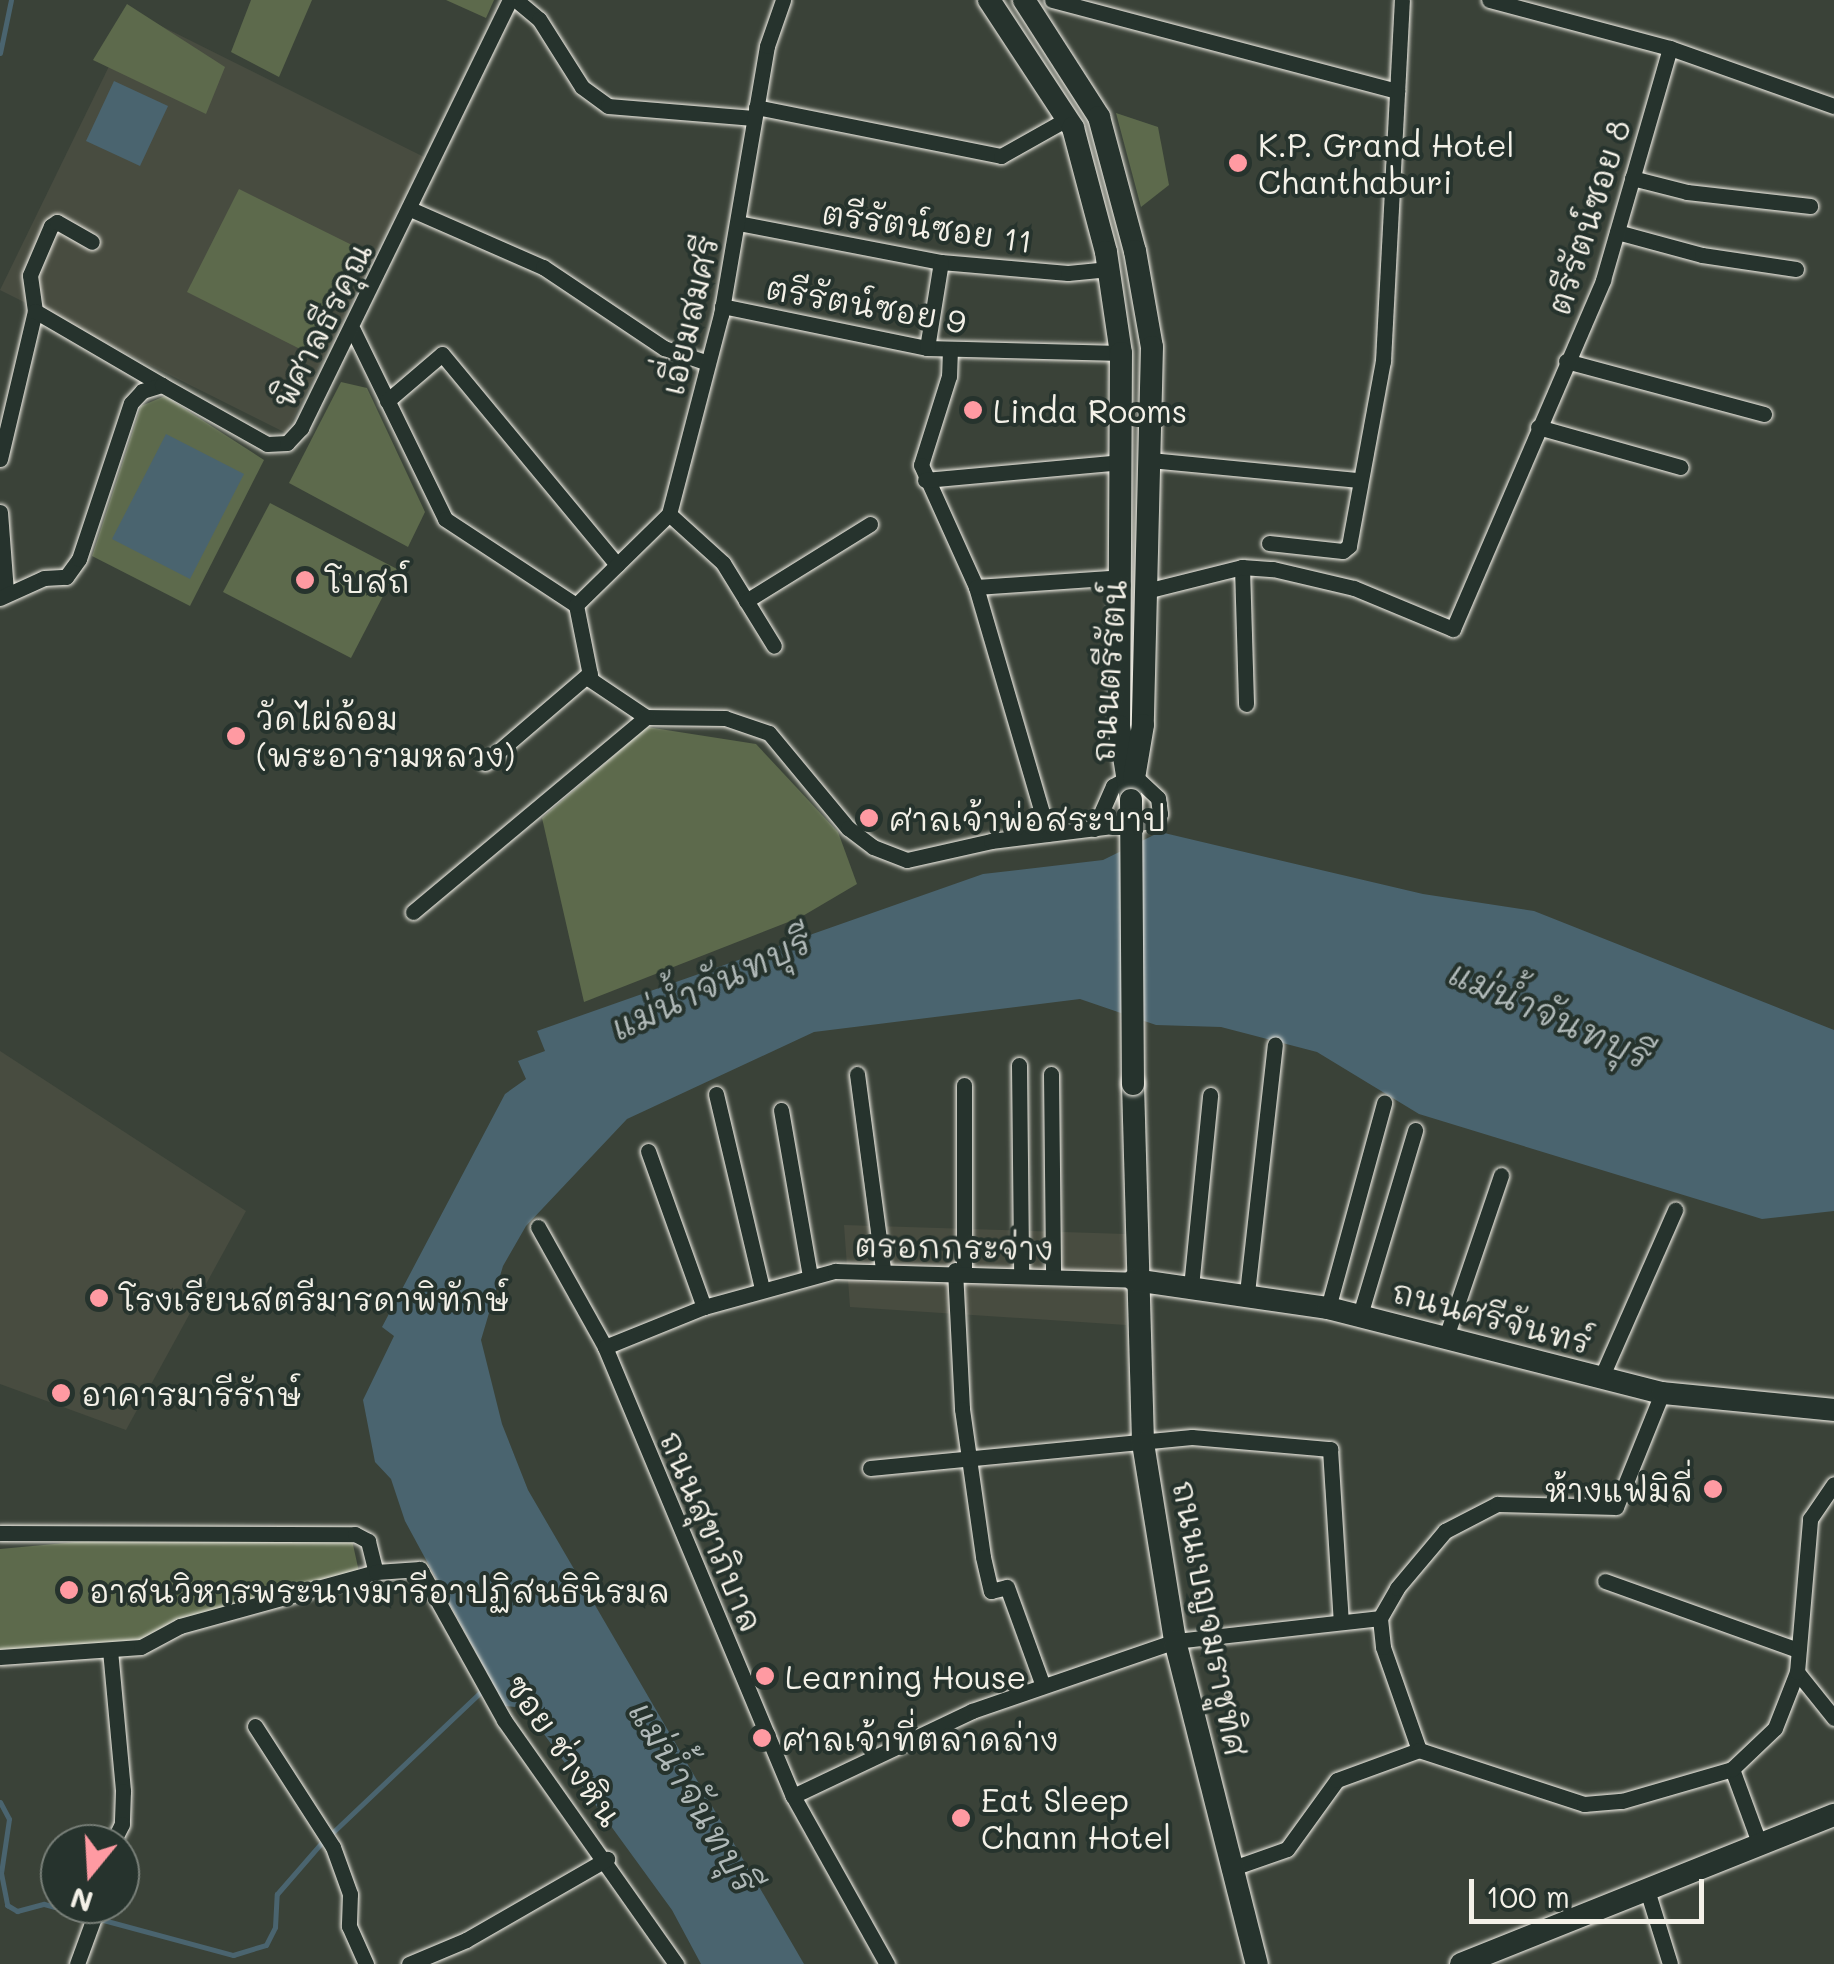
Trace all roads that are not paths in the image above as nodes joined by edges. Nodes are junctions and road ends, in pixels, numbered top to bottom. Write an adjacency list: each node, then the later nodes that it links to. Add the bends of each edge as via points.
1 (513, 0): 12 (street, via 539,19 582,87 608,106); 16 (street, พิศาลธีรคุณ)
2 (784, 0): 12 (street, เอี่ยมสมศรี)
3 (989, 0): 13 (main road, ถนนตรีรัตน์)
4 (1024, 0): 36 (main road, ถนนตรีรัตน์, via 1099,117 1152,347)
5 (1052, 0): 10 (street)
6 (1402, 0): 10 (street)
7 (1488, 0): 8 (street)
8 (1509, 3): 9 (street)
9 (1670, 48): 11 (street); 14 (street, ตรีรัตน์ซอย 8)
10 (1397, 91): 40 (street, via 1383,361)
11 (1834, 106)
12 (755, 112): 13 (street, via 1001,156); 17 (street, เอี่ยมสมศรี)
13 (1067, 119): 21 (main road, ถนนตรีรัตน์)
14 (1632, 178): 15 (street, via 1688,192); 18 (street, ตรีรัตน์ซอย 8)
15 (1810, 206)
16 (410, 210): 25 (street, พิศาลธีรคุณ); 30 (street, via 543,267 664,348)
17 (738, 223): 20 (street, ตรีรัตน์ซอย 11); 23 (street, เอี่ยมสมศรี)
18 (1617, 232): 22 (street, via 1702,255); 29 (street, ตรีรัตน์ซอย 8)
19 (92, 242): 24 (street, via 57,222 51,226 30,275)
20 (941, 262): 21 (street, ตรีรัตน์ซอย 11, via 1068,274); 26 (street)
21 (1109, 269): 28 (main road, ถนนตรีรัตน์)
22 (1796, 269)
23 (722, 306): 26 (street, ตรีรัตน์ซอย 9); 30 (street, เอี่ยมสมศรี)
24 (34, 312): 31 (street); 35 (street)
25 (353, 330): 31 (street, พิศาลธีรคุณ, via 287,443 267,444); 32 (street)
26 (927, 348): 27 (street, ตรีรัตน์ซอย 9)
27 (950, 349): 28 (street, ตรีรัตน์ซอย 9); 39 (street, via 950,376 921,465)
28 (1120, 353): 37 (main road, ถนนตรีรัตน์)
29 (1566, 362): 33 (street); 34 (street, ตรีรัตน์ซอย 8)
30 (708, 363): 42 (street, เอี่ยมสมศรี)
31 (162, 385): 50 (street, via 131,403 79,559 66,577)
32 (387, 401): 45 (street, via 442,354); 52 (street, via 445,519)
33 (1764, 414)
34 (1538, 427): 38 (street); 46 (street, ตรีรัตน์ซอย 8, via 1453,629 1304,573)
35 (0, 459)
36 (1150, 460): 40 (street); 49 (main road, ถนนตรีรัตน์)
37 (1122, 462): 39 (street); 47 (main road, ถนนตรีรัตน์)
38 (1680, 466)
39 (925, 480): 48 (street)
40 (1359, 480): 44 (street, via 1348,550)
41 (0, 512): 50 (street)
42 (669, 514): 45 (street); 51 (street, via 723,563)
43 (870, 524): 51 (street)
44 (1270, 543)
45 (616, 565): 52 (street)
46 (1242, 567): 49 (street); 55 (street)
47 (1120, 577): 48 (street); 58 (main road, ถนนตรีรัตน์, via 1119,726)
48 (976, 587): 60 (street)
49 (1146, 592): 58 (main road, ถนนตรีรัตน์, via 1143,725)
50 (3, 595)
51 (746, 600): 53 (street)
52 (576, 605): 54 (street)
53 (774, 646)
54 (590, 674): 56 (street); 57 (street)
55 (1246, 704)
56 (646, 717): 60 (street, via 725,718 769,733 848,828 897,859); 61 (street)
57 (485, 763)
58 (1131, 786): 59 (street, via 1113,786); 59 (street, via 1154,792 1158,818); 81 (main road, ถนนตรีรัตน์, bridge)
59 (1094, 828): 60 (street)
60 (1048, 834)
61 (413, 912)
62 (1276, 1045): 84 (street)
63 (1019, 1065): 78 (street)
64 (858, 1074): 76 (street)
65 (1051, 1074): 79 (street)
66 (964, 1084): 77 (street)
67 (716, 1094): 83 (street)
68 (1210, 1095): 82 (street)
69 (1384, 1103): 86 (street)
70 (781, 1110): 80 (street)
71 (1415, 1130): 87 (street)
72 (648, 1151): 85 (street)
73 (1501, 1176): 88 (street)
74 (1675, 1210): 90 (street)
75 (538, 1228): 89 (street, ถนนสุขาภิบาล)
76 (883, 1268): 77 (street, ตรอกกระจ่าง); 80 (street, ตรอกกระจ่าง)
77 (959, 1270): 78 (street, ตรอกกระจ่าง); 94 (street)
78 (1021, 1273): 79 (street, ตรอกกระจ่าง)
79 (1053, 1275): 81 (street, ตรอกกระจ่าง)
80 (810, 1276): 83 (street, ตรอกกระจ่าง)
81 (1134, 1280): 82 (main road, ถนนศรีจันทร์); 93 (main road, ถนนเบญจมราชูทิศ)
82 (1191, 1286): 84 (main road, ถนนศรีจันทร์)
83 (762, 1289): 85 (street, ตรอกกระจ่าง)
84 (1246, 1293): 86 (main road, ถนนศรีจันทร์)
85 (704, 1308): 89 (street, ตรอกกระจ่าง)
86 (1328, 1308): 87 (main road, ถนนศรีจันทร์)
87 (1360, 1314): 88 (main road, ถนนศรีจันทร์)
88 (1446, 1337): 90 (main road, ถนนศรีจันทร์)
89 (605, 1347): 112 (street, ถนนสุขาภิบาล)
90 (1601, 1378): 91 (main road, ถนนศรีจันทร์)
91 (1662, 1393): 92 (main road, ถนนศรีจันทร์); 100 (street, via 1616,1508 1497,1504 1445,1531)
92 (1834, 1410)
93 (1143, 1442): 94 (street); 101 (street, via 1234,1437 1330,1449); 102 (main road, ถนนเบญจมราชูทิศ)
94 (968, 1458): 95 (street); 107 (street, via 991,1591 1008,1587)
95 (870, 1468)
96 (1834, 1484): 104 (street, via 1810,1520)
97 (6, 1532): 98 (street, via 355,1534 368,1542)
98 (376, 1572): 103 (street, via 180,1626 150,1645); 116 (street, ซอย ช่างหิน, via 405,1566 425,1572 504,1720)
99 (1605, 1581): 104 (street)
100 (1380, 1618): 101 (street); 110 (street, via 1383,1647)
101 (1341, 1622): 102 (street)
102 (1175, 1641): 107 (street); 117 (main road, ถนนเบญจมราชูทิศ)
103 (110, 1650): 105 (street); 114 (street)
104 (1798, 1650): 106 (street)
105 (0, 1657)
106 (1797, 1672): 108 (street); 111 (street, via 1775,1728)
107 (1043, 1686): 112 (street, via 905,1738)
108 (1834, 1718)
109 (255, 1726): 121 (street, via 334,1847 350,1894 349,1926)
110 (1419, 1750): 111 (street, via 1584,1804 1622,1801); 117 (street, via 1336,1780 1288,1848)
111 (1732, 1769): 115 (street)
112 (793, 1796): 124 (street, ถนนสุขาภิบาล)
113 (1834, 1815): 115 (main road)
114 (122, 1824)
115 (1760, 1844): 118 (main road)
116 (607, 1858): 122 (street, ซอย ช่างหิน, via 466,1940); 123 (street)
117 (1233, 1868): 125 (main road, ถนนเบญจมราชูทิศ)
118 (1647, 1890): 126 (main road); 127 (street)
119 (92, 1924): 120 (street)
120 (77, 1964)
121 (366, 1964)
122 (410, 1964)
123 (676, 1964)
124 (886, 1964)
125 (1257, 1964)
126 (1461, 1964)
127 (1670, 1964)

